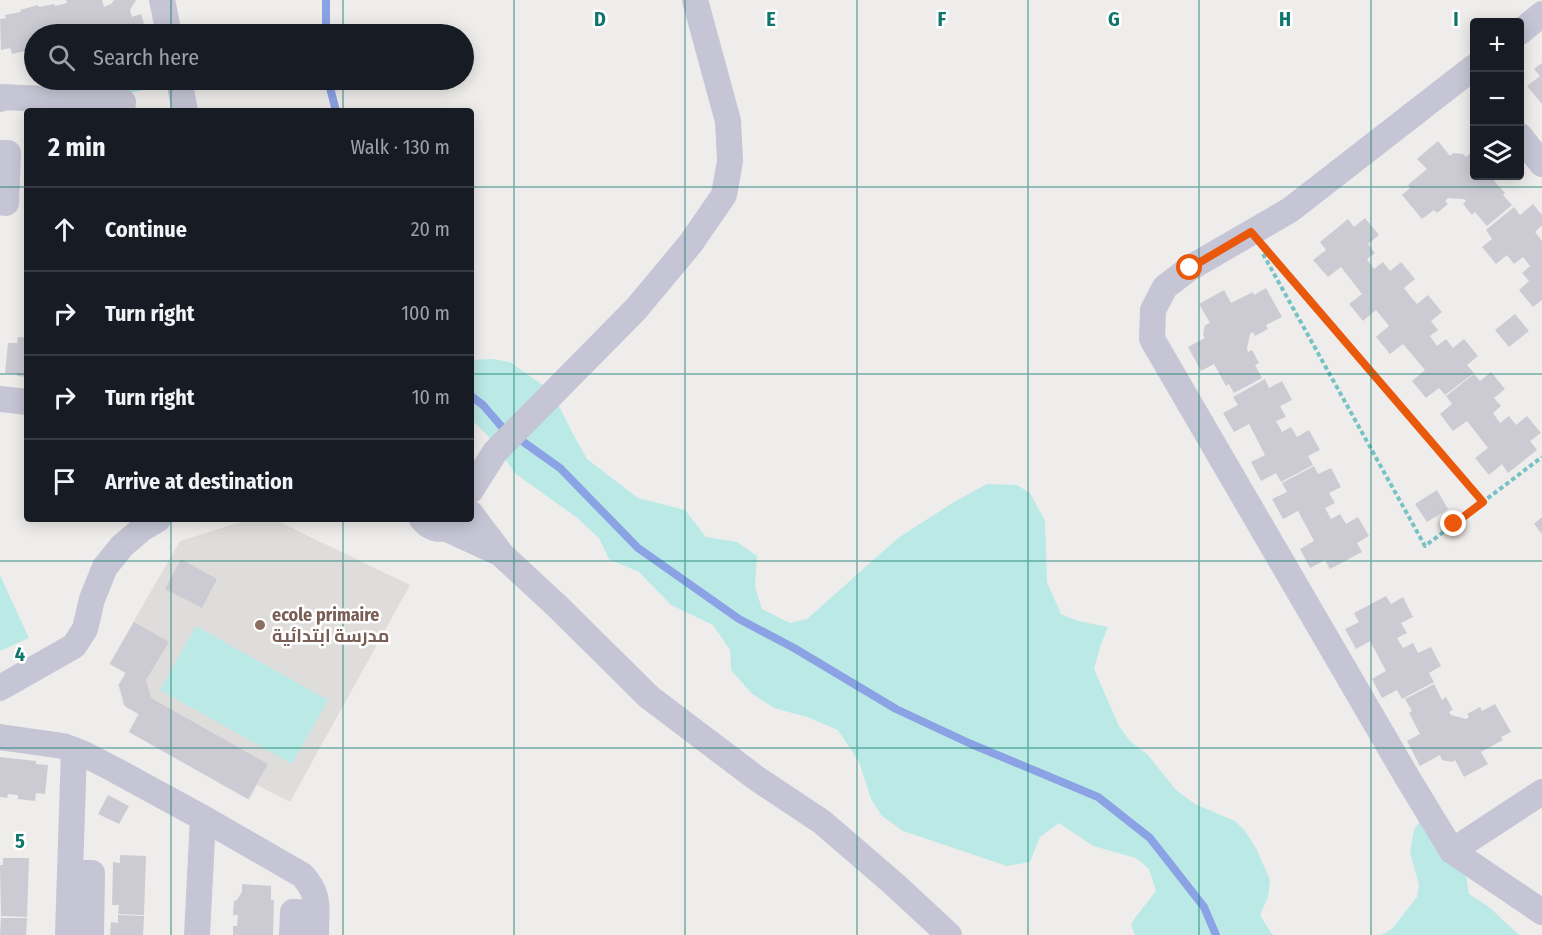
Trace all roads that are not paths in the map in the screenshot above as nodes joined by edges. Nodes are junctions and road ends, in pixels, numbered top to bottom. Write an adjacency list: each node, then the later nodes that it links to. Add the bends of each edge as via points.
1 (162, 0): 4 (street)
2 (695, 0): 19 (street, via 728,121 730,161 724,195 692,243 636,309)
3 (1542, 14): 5 (street)
4 (167, 24)
5 (1524, 29)
6 (1470, 75): 32 (street, via 1290,210 1190,268 1166,287 1153,310 1152,339)
7 (181, 90): 10 (street)
8 (0, 99): 9 (street, via 123,102)
9 (122, 108)
10 (184, 108)
11 (0, 111): 12 (street)
12 (24, 114)
13 (1524, 141): 15 (street)
14 (0, 153): 16 (street, via 8,153 6,203)
15 (1542, 164)
16 (0, 202)
17 (0, 399): 18 (street)
18 (24, 402)
19 (508, 439): 20 (street); 21 (street)
20 (474, 464)
21 (474, 486)
22 (474, 518): 26 (street)
23 (153, 522): 27 (street, via 122,546 105,567 85,629 74,646)
24 (425, 522): 25 (street, via 434,528)
25 (454, 524): 26 (street)
26 (502, 555): 40 (street, via 649,697 822,822)
27 (0, 688)
28 (0, 737): 29 (street)
29 (74, 750): 31 (street); 33 (street)
30 (1542, 792): 32 (street)
31 (203, 818): 35 (street, via 302,875 311,884 316,901); 38 (street)
32 (1452, 851): 34 (street)
33 (71, 873): 36 (street); 37 (street, via 92,873)
34 (1542, 912)
35 (316, 924): 39 (street, via 293,912)
36 (68, 935)
37 (91, 935)
38 (197, 935)
39 (292, 935)
40 (949, 935)

